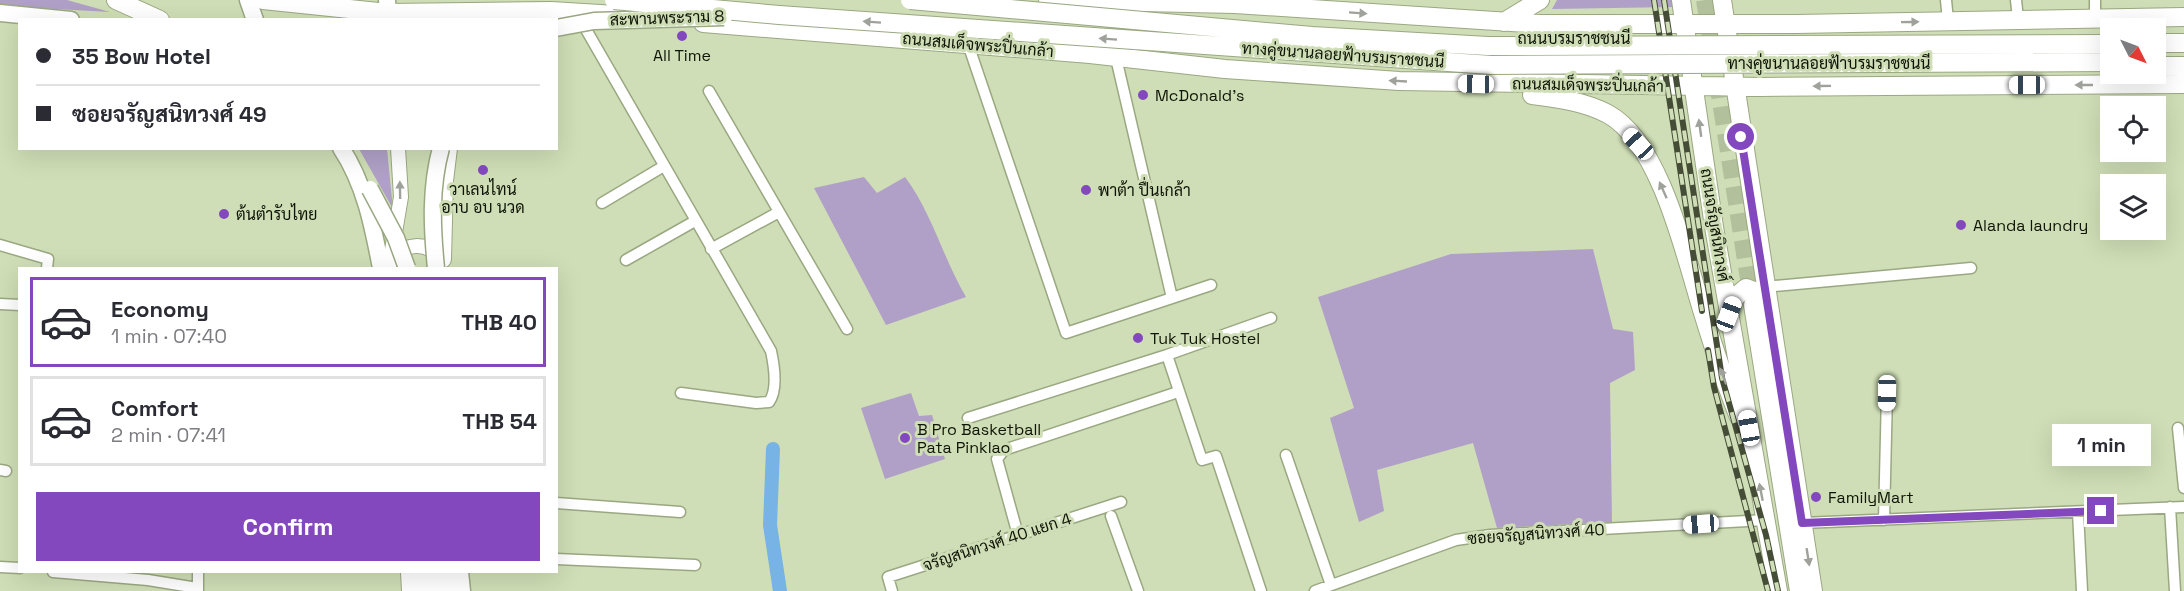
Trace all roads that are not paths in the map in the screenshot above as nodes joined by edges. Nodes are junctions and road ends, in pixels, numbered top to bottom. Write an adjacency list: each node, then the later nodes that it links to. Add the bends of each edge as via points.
1 (116, 0): 26 (main road)
2 (248, 0): 27 (main road)
3 (262, 0): 18 (main road, ถนนสมเด็จพระปิ่นเกล้า)
4 (614, 0): 23 (main road, ทางคู่ขนานลอยฟ้าบรมราชชนนี, bridge)
5 (623, 0): 28 (main road, via 632,14)
6 (910, 0): 44 (main road, ทางคู่ขนานลอยฟ้าบรมราชชนนี, bridge, via 1312,36 1488,46)
7 (1038, 0): 38 (main road, ถนนบรมราชชนนี, via 1232,23 1490,38)
8 (1048, 0): 14 (main road)
9 (1540, 0): 31 (main road)
10 (1681, 0): 32 (main road, ถนนจรัญสนิทวงศ์)
11 (1722, 0): 34 (main road)
12 (1946, 0): 30 (street)
13 (2016, 0): 29 (street)
14 (1177, 1): 15 (main road)
15 (1209, 1): 16 (main road)
16 (1272, 3): 31 (main road, one-way to 31)
17 (2095, 9): 24 (main road); 29 (main road)
18 (388, 11): 19 (main road, ถนนสมเด็จพระปิ่นเกล้า)
19 (420, 11): 22 (main road, ถนนสมเด็จพระปิ่นเกล้า)
20 (575, 11): 22 (main road, ถนนสมเด็จพระปิ่นเกล้า); 28 (main road, ถนนสมเด็จพระปิ่นเกล้า); 67 (street)
21 (0, 14): 25 (main road)
22 (545, 15)
23 (779, 15): 37 (main road, สะพานพระราม 8, bridge, via 594,21); 49 (main road, ทางคู่ขนานลอยฟ้าบรมราชชนนี, one-way to 23, bridge, via 1491,65)
24 (2184, 17)
25 (47, 18)
26 (156, 18)
27 (254, 18)
28 (644, 18): 43 (main road, ถนนสมเด็จพระปิ่นเกล้า)
29 (2018, 19): 30 (main road)
30 (1948, 21): 33 (main road, one-way to 30)
31 (1504, 22): 35 (main road)
32 (1685, 22): 34 (main road); 35 (main road); 56 (main road, ถนนจรัญสนิทวงศ์)
33 (1878, 22): 36 (main road); 57 (main road, via 1853,46 1854,62 1865,79)
34 (1725, 23): 36 (main road); 58 (main road)
35 (1540, 24): 55 (main road, via 1554,34 1561,49 1560,62 1551,76)
36 (1792, 24): 59 (main road, via 1775,33 1765,47 1766,63 1777,80)
37 (558, 28)
38 (2100, 37)
39 (2166, 38): 40 (main road)
40 (2184, 38)
41 (2166, 43): 42 (main road)
42 (2184, 43)
43 (968, 44): 45 (main road, ถนนสมเด็จพระปิ่นเกล้า); 82 (street, via 1066,333)
44 (2100, 44)
45 (1090, 54): 46 (main road, ถนนสมเด็จพระปิ่นเกล้า); 52 (main road, ถนนบรมราชชนนี, via 1180,52 1490,71)
46 (1116, 58): 53 (main road, ถนนสมเด็จพระปิ่นเกล้า, one-way to 46); 82 (street)
47 (2184, 60): 48 (main road)
48 (2166, 61)
49 (2100, 62)
50 (2166, 66): 51 (main road)
51 (2184, 66)
52 (2100, 68)
53 (1456, 84): 55 (main road, ถนนสมเด็จพระปิ่นเกล้า); 95 (main road, one-way to 53, via 1721,373 1665,194 1638,144 1609,114 1584,105)
54 (2184, 84): 57 (main road, one-way to 57)
55 (1533, 85): 56 (main road, ถนนสมเด็จพระปิ่นเกล้า)
56 (1694, 86): 58 (main road); 86 (main road, ถนนจรัญสนิทวงศ์, one-way to 56)
57 (1881, 86): 59 (main road, one-way to 59)
58 (1733, 87): 59 (main road); 81 (main road)
59 (1794, 87)
60 (709, 91): 70 (street)
61 (342, 150): 77 (main road, via 367,206)
62 (350, 150): 68 (main road)
63 (398, 150): 77 (street, one-way to 63, via 401,197)
64 (432, 150): 75 (street)
65 (440, 150): 75 (main road, bridge, via 431,225)
66 (448, 150): 75 (main road)
67 (664, 166): 69 (street); 71 (street)
68 (370, 189): 77 (main road, bridge); 78 (main road, bridge)
69 (602, 203)
70 (779, 212): 73 (street); 88 (street)
71 (695, 221): 73 (street); 74 (street)
72 (0, 246): 76 (street, via 48,259)
73 (711, 249): 91 (street, via 771,351 772,397 769,402 756,403)
74 (626, 260)
75 (437, 266): 77 (street, via 431,247 417,245 399,250)
76 (47, 267)
77 (387, 267)
78 (407, 267)
79 (1971, 268): 81 (street)
80 (1211, 285): 82 (street)
81 (1764, 287): 85 (main road)
82 (1172, 298)
83 (0, 304): 84 (street)
84 (18, 305)
85 (1760, 307): 86 (main road, via 1758,293 1746,288 1735,297); 107 (main road); 135 (main road)
86 (1729, 314): 95 (main road, ถนนจรัญสนิทวงศ์)
87 (1271, 318): 89 (street)
88 (847, 329)
89 (1167, 355): 90 (street); 93 (street)
90 (1178, 392): 108 (street, via 1004,450 997,459); 132 (street, via 1202,460 1216,456)
91 (681, 393)
92 (1887, 393): 106 (street)
93 (968, 418)
94 (2178, 428): 97 (street)
95 (1752, 450): 105 (main road, ถนนจรัญสนิทวงศ์, one-way to 95)
96 (1286, 455): 121 (street)
97 (2184, 488)
98 (1121, 502): 108 (street, จรัญสนิทวงศ์ 40 แยก 4)
99 (558, 503): 102 (street)
100 (2170, 507): 101 (street); 103 (street); 138 (street)
101 (2184, 507)
102 (680, 512)
103 (2078, 512): 106 (street); 137 (street)
104 (1111, 516): 131 (street)
105 (1766, 520): 121 (street, ซอยจรัญสนิทวงศ์ 40, via 1456,540); 134 (main road, ถนนจรัญสนิทวงศ์)
106 (1884, 520): 107 (street)
107 (1802, 523): 136 (main road, one-way to 136)
108 (1018, 535): 130 (street, จรัญสนิทวงศ์ 40 แยก 4, via 888,577)
109 (558, 559): 110 (street)
110 (695, 565)
111 (0, 567): 112 (street)
112 (18, 568)
113 (60, 573): 122 (street)
114 (198, 573): 123 (street)
115 (408, 573): 124 (street)
116 (417, 573): 125 (main road)
117 (431, 573): 126 (main road)
118 (444, 573): 127 (main road)
119 (460, 573): 128 (main road)
120 (465, 573): 129 (street)
121 (1331, 585): 133 (street, ซอยจรัญสนิทวงศ์ 40)
122 (147, 586): 123 (street)
123 (198, 590)
124 (409, 591)
125 (418, 591)
126 (432, 591)
127 (446, 591)
128 (462, 591)
129 (466, 591)
130 (892, 591)
131 (1138, 591)
132 (1261, 591)
133 (1315, 591)
134 (1778, 591)
135 (1799, 591)
136 (1813, 591)
137 (2082, 591)
138 (2175, 591)

